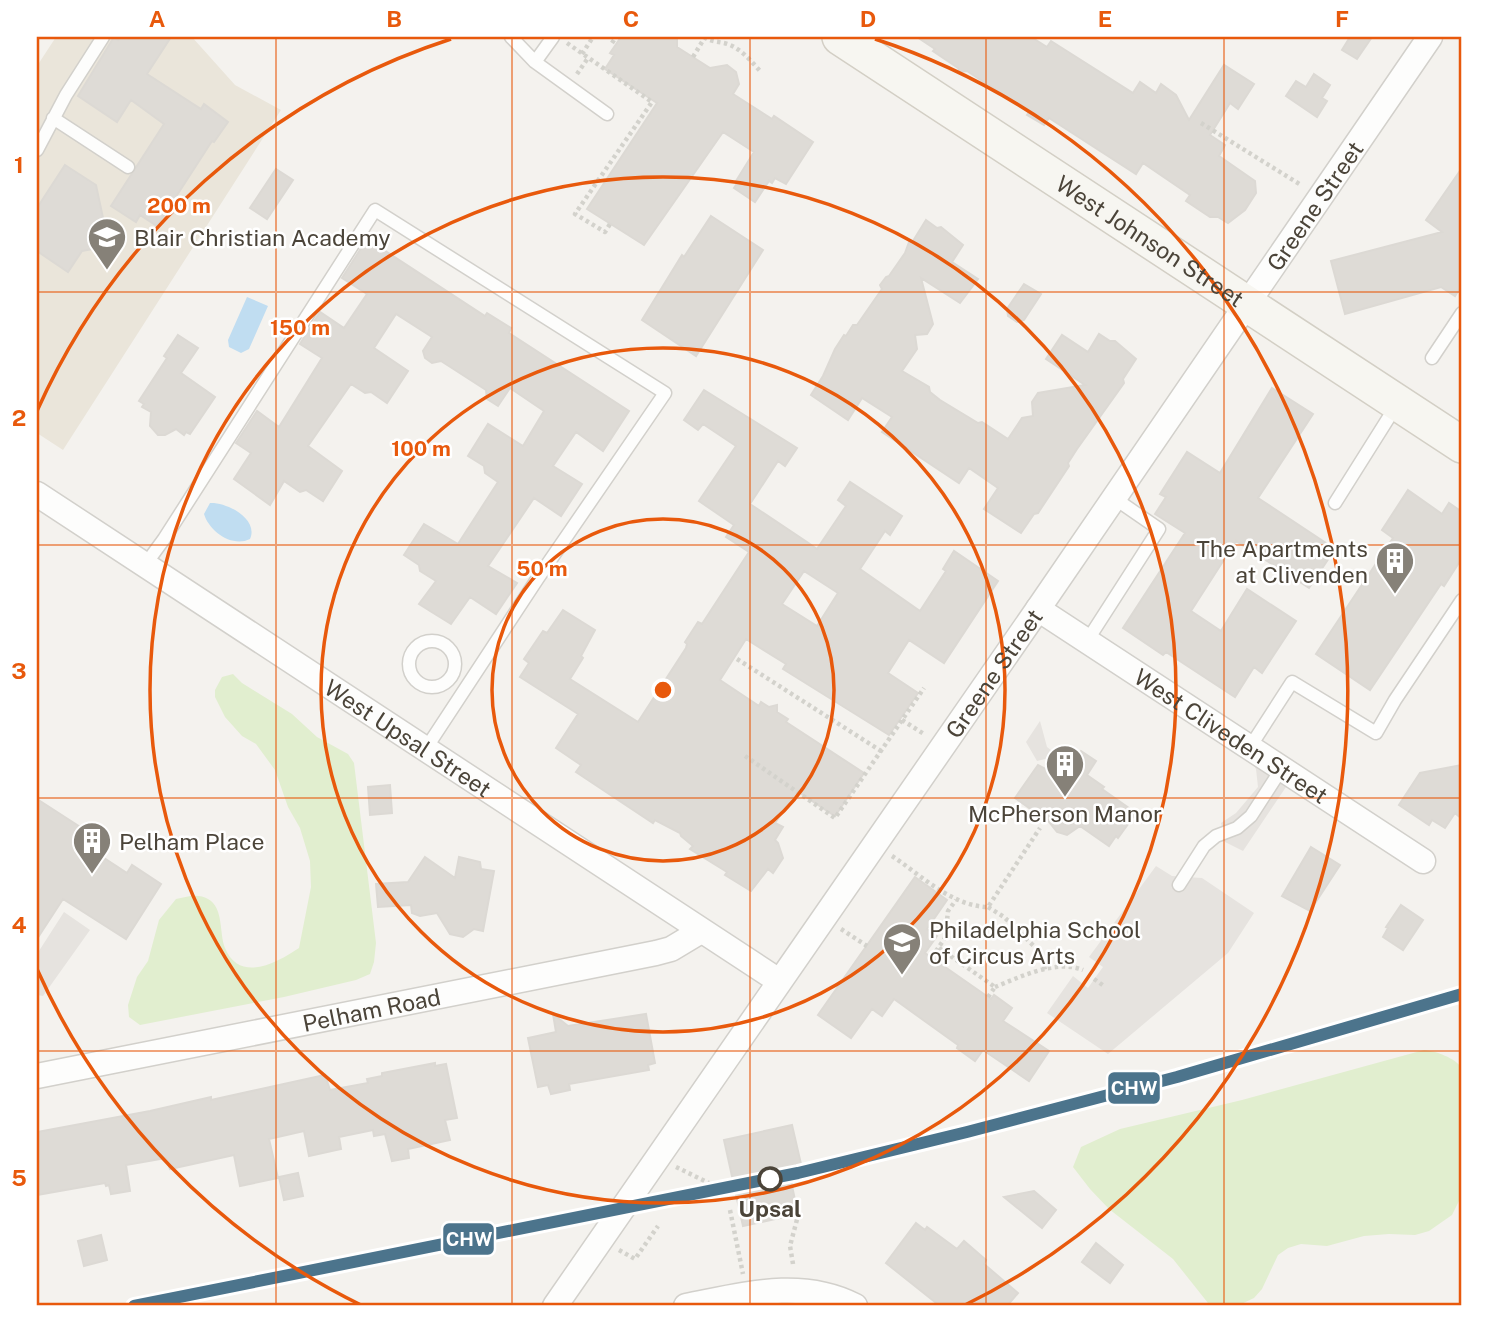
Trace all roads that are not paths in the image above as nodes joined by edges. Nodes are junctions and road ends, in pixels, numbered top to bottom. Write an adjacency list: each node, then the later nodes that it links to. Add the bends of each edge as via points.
1 (103, 37): 8 (lane)
2 (510, 37): 6 (lane)
3 (840, 37): 11 (street, West Johnson Street)
4 (1429, 37): 11 (street, Greene Street)
5 (558, 39): 6 (lane)
6 (535, 62): 7 (lane)
7 (607, 114)
8 (53, 118): 9 (lane); 10 (lane)
9 (37, 150)
10 (128, 167)
11 (1247, 304): 14 (street, West Johnson Street); 17 (street, Greene Street)
12 (1462, 313): 13 (lane)
13 (1432, 358)
14 (1398, 403): 15 (street, West Johnson Street); 18 (lane)
15 (1462, 445)
16 (37, 494): 19 (street, West Upsal Street)
17 (1114, 498): 21 (street, Greene Street); 22 (lane, via 1159,529)
18 (1335, 503)
19 (145, 565): 24 (lane, via 375,210 665,394); 26 (street, West Upsal Street)
20 (1462, 600): 25 (lane, via 1376,733 1292,682)
21 (1038, 609): 22 (street, West Cliveden Street); 31 (street, Greene Street)
22 (1087, 641): 25 (street, West Cliveden Street)
23 (451, 677): 24 (lane)
24 (466, 687): 26 (lane)
25 (1250, 747): 27 (street, West Cliveden Street)
26 (425, 750): 30 (street, West Upsal Street)
27 (1282, 768): 28 (street, West Cliveden Street); 29 (lane, via 1251,816 1204,846)
28 (1423, 860)
29 (1179, 885)
30 (701, 931): 31 (street, West Upsal Street); 32 (street, Pelham Road, via 656,953)
31 (779, 981): 33 (street, Greene Street)
32 (37, 1076)
33 (555, 1306)
34 (686, 1306): 35 (street, via 778,1290 821,1293)
35 (855, 1306)

